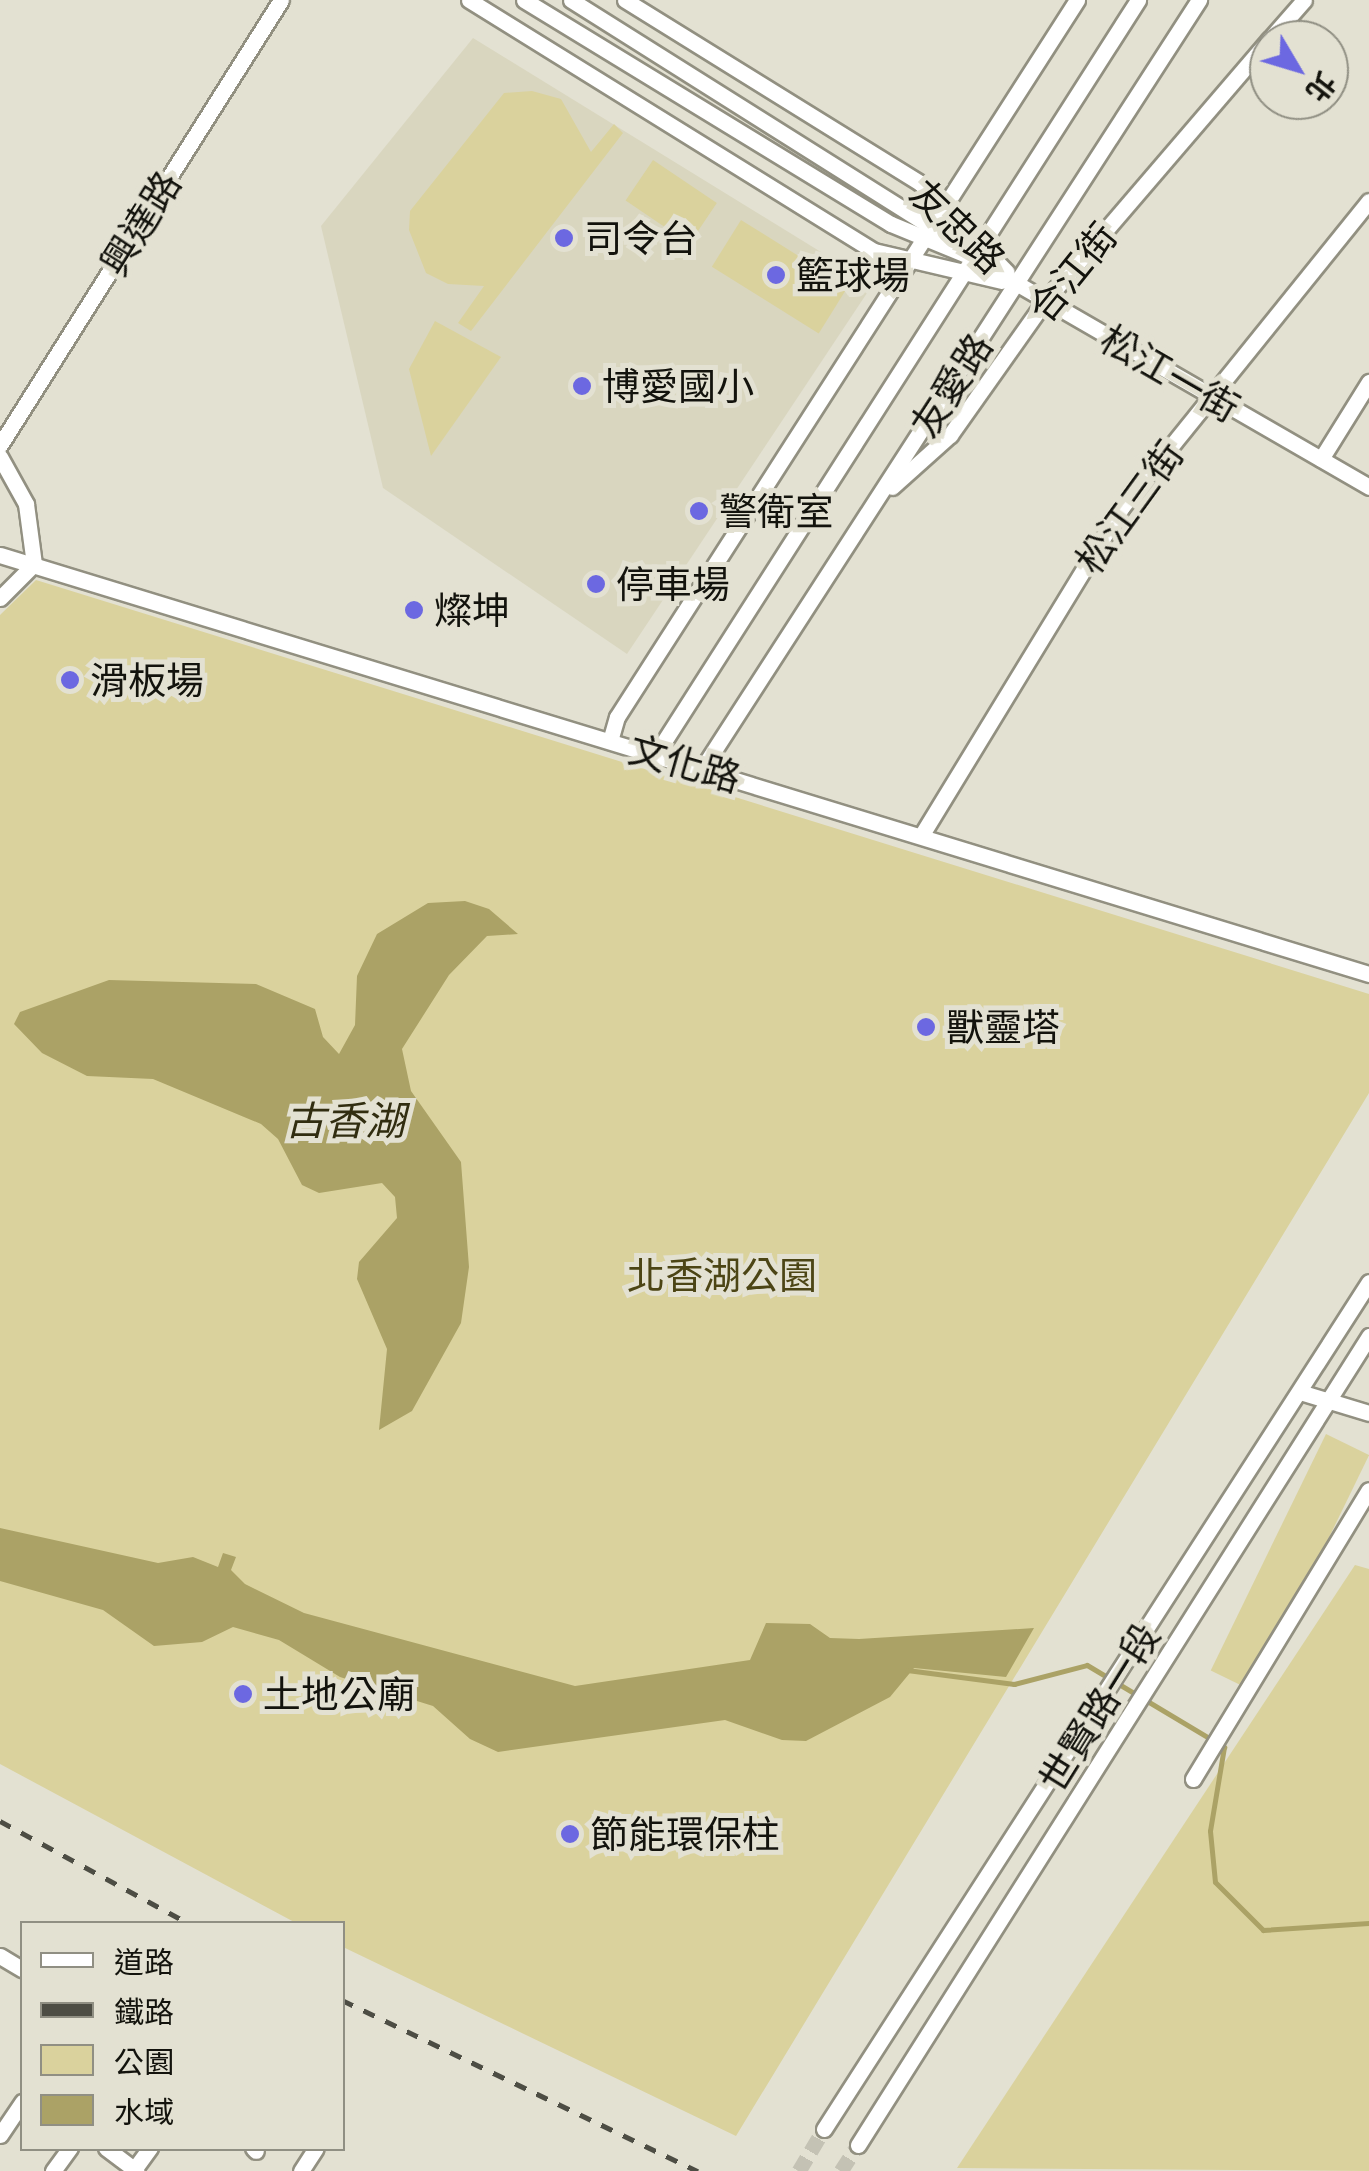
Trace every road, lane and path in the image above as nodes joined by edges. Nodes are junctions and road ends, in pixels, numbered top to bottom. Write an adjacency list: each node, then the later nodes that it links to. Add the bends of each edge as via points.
1 (281, 0): 23 (street, 興達路)
2 (469, 0): 17 (street, 友忠路, via 874,251)
3 (524, 0): 14 (street, 友忠路, via 891,224)
4 (571, 0): 14 (street, 友忠路)
5 (625, 0): 13 (street, 友忠路, via 920,183)
6 (1078, 0): 13 (street)
7 (1138, 0): 15 (street, 友愛路)
8 (1199, 0): 19 (street, 友愛路)
9 (1304, 0): 10 (street, 合江街)
10 (1286, 20)
11 (1249, 63): 20 (street, 合江街)
12 (1369, 201): 22 (street, 松江三街)
13 (946, 208): 14 (street); 15 (street, 友忠路)
14 (930, 233): 16 (street, 友忠路); 17 (street)
15 (981, 243): 16 (street, 友愛路); 19 (street, 友忠路)
16 (971, 258): 18 (street, 友愛路); 19 (street, 松江一街)
17 (910, 263): 18 (street, 友忠路); 31 (street, via 617,718)
18 (962, 273): 19 (street, 友忠路); 32 (street, 友愛路)
19 (1016, 283): 20 (street, 松江一街); 27 (street, 友愛路)
20 (1045, 302): 22 (street, 松江一街); 27 (street, 合江街, via 950,435)
21 (1369, 382): 25 (street)
22 (1212, 396): 25 (street, 松江一街); 34 (street, 松江三街, via 1122,507)
23 (0, 445)
24 (0, 457): 29 (street, via 26,504)
25 (1320, 459): 26 (street, 松江一街)
26 (1369, 488)
27 (875, 502): 33 (street, 友愛路)
28 (0, 555): 29 (street, 文化路)
29 (34, 564): 30 (street); 31 (street, 文化路)
30 (0, 598)
31 (610, 741): 32 (street, 文化路)
32 (656, 754): 33 (street, 文化路)
33 (702, 769): 34 (street, 文化路)
34 (921, 836): 35 (street, 文化路)
35 (1369, 974)
36 (1369, 1282): 38 (street, 世賢路一段)
37 (1369, 1336): 39 (street, 世賢路一段)
38 (1300, 1392): 39 (street); 44 (street, 世賢路一段)
39 (1327, 1400): 40 (street); 46 (street, 世賢路一段)
40 (1369, 1413)
41 (1369, 1490): 42 (street)
42 (1194, 1779)
43 (20, 2105): 45 (street)
44 (824, 2129)
45 (0, 2135)
46 (858, 2146)
47 (110, 2151): 48 (street)
48 (134, 2171)

